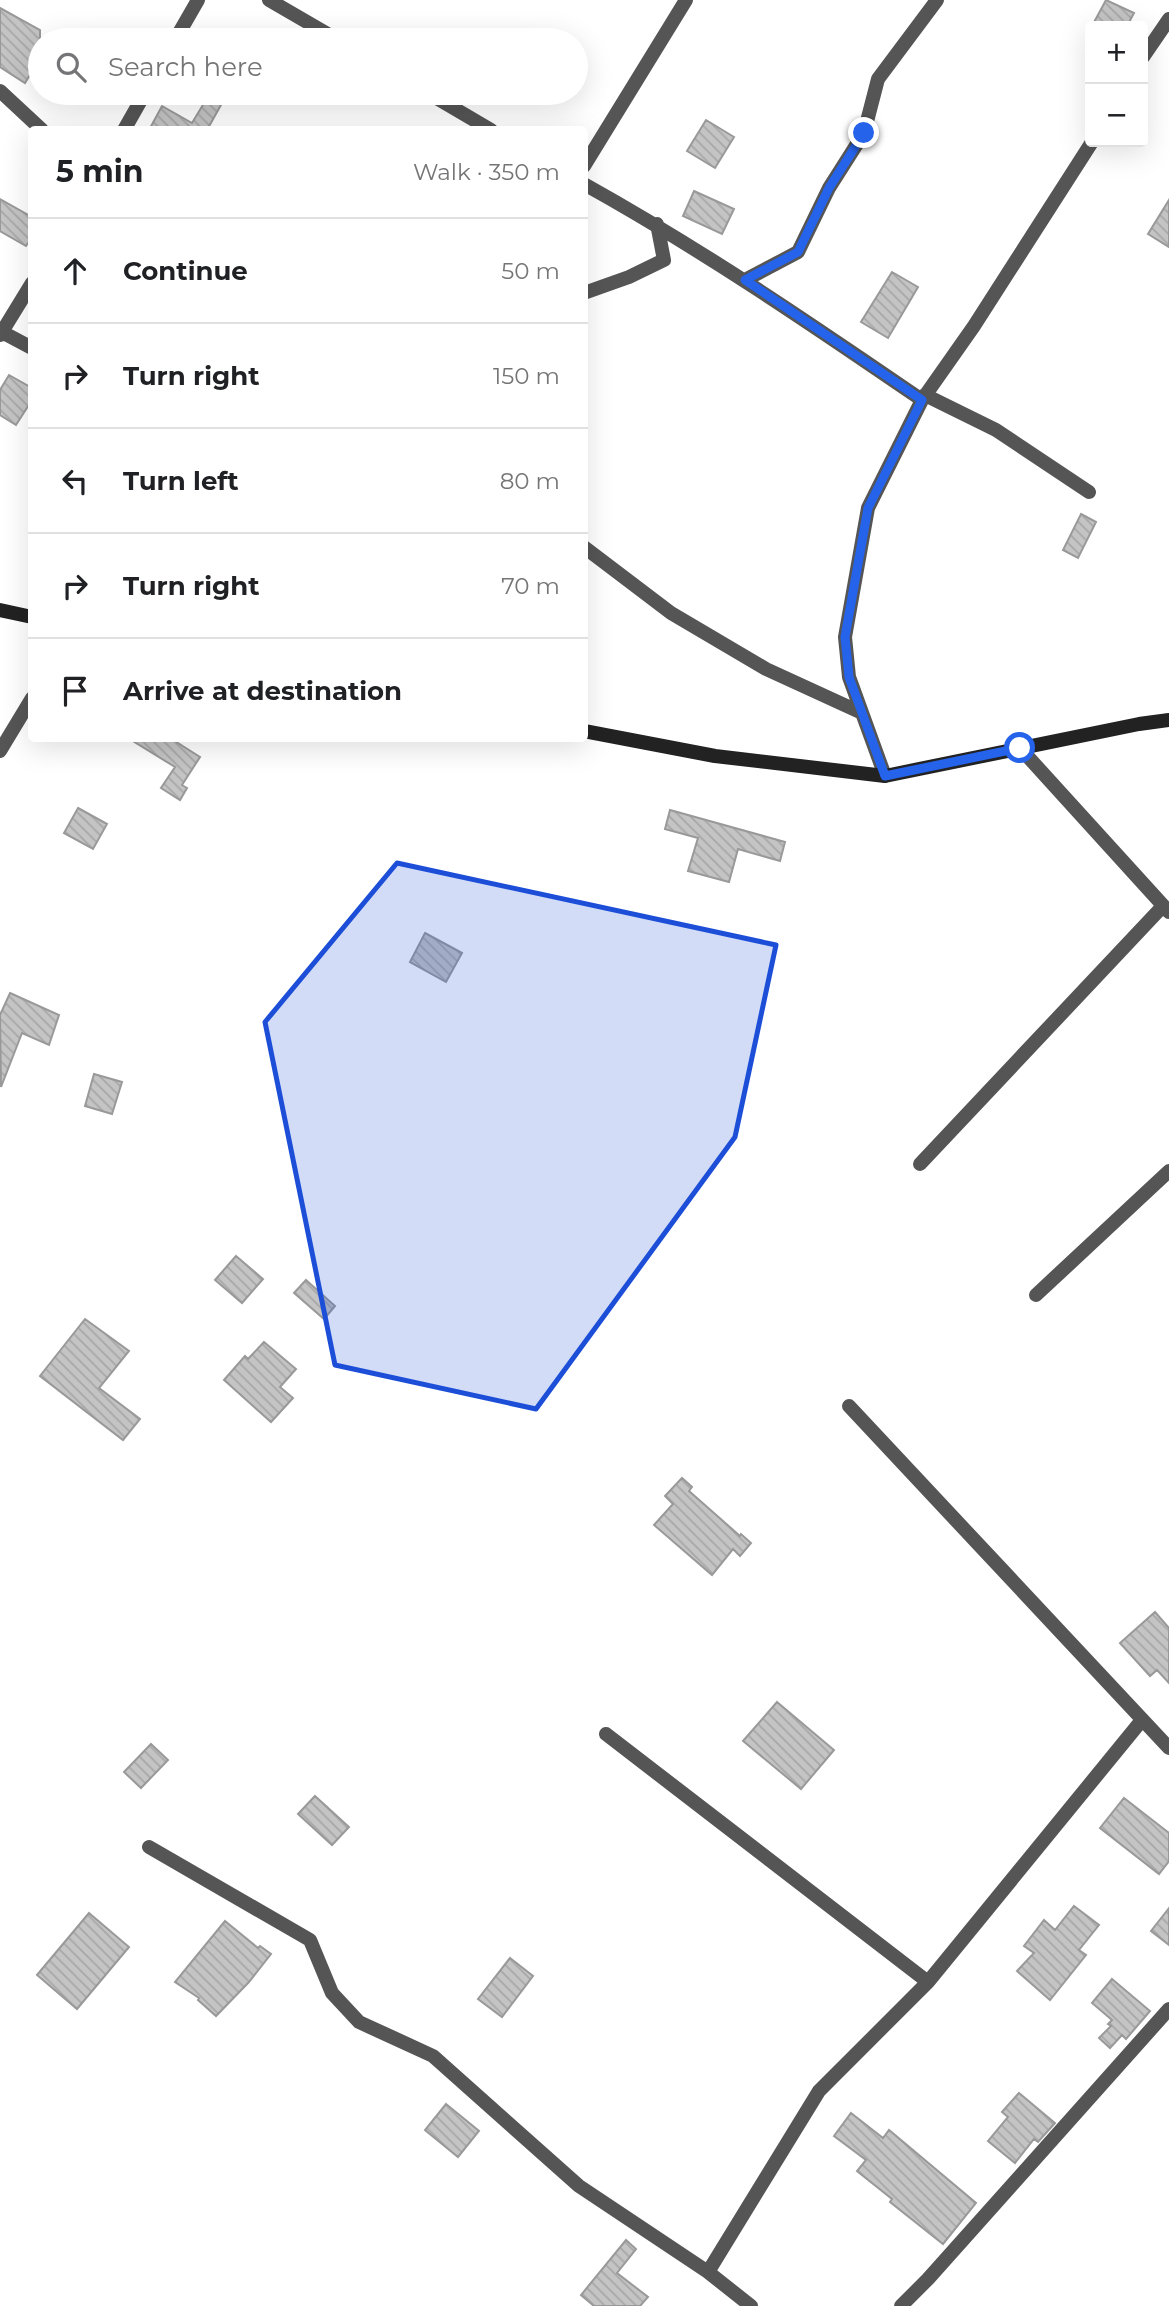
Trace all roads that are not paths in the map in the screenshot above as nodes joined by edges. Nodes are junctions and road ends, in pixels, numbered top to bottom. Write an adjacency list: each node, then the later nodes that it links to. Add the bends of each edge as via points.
1 (198, 0): 6 (street)
2 (269, 0): 7 (street)
3 (686, 0): 16 (street)
4 (937, 0): 19 (street, via 878,79 864,133 829,188 798,252)
5 (1168, 19): 8 (street)
6 (182, 28)
7 (317, 28)
8 (1148, 49)
9 (0, 91): 12 (street)
10 (138, 105): 13 (street)
11 (448, 105): 14 (street)
12 (38, 126)
13 (126, 126)
14 (484, 126)
15 (1089, 147): 24 (street)
16 (588, 159)
17 (588, 186): 18 (street)
18 (657, 224): 19 (street); 21 (street, via 664,260)
19 (745, 280): 24 (street)
20 (28, 289): 22 (street)
21 (588, 292)
22 (0, 332): 23 (street)
23 (28, 346)
24 (924, 397): 25 (street, via 996,430); 30 (street, via 868,508 845,637 849,677)
25 (1089, 492)
26 (588, 550): 30 (street, via 683,620 766,669)
27 (0, 610): 28 (street)
28 (28, 616)
29 (28, 705): 34 (street)
30 (862, 713): 35 (street)
31 (1169, 720): 33 (street)
32 (588, 732): 35 (street, via 715,757)
33 (1020, 748): 35 (street); 36 (street)
34 (0, 751)
35 (885, 776)
36 (1166, 909): 37 (street)
37 (920, 1164)
38 (1169, 1171): 39 (street)
39 (1036, 1295)
40 (849, 1406): 41 (street)
41 (1142, 1720): 43 (street); 45 (street)
42 (606, 1734): 45 (street)
43 (1169, 1748)
44 (149, 1847): 47 (street, via 310,1940 332,1993 359,2022 433,2056 579,2186)
45 (928, 1982): 47 (street, via 819,2091)
46 (1169, 2009): 49 (street)
47 (708, 2272): 48 (street)
48 (751, 2306)
49 (901, 2306)

